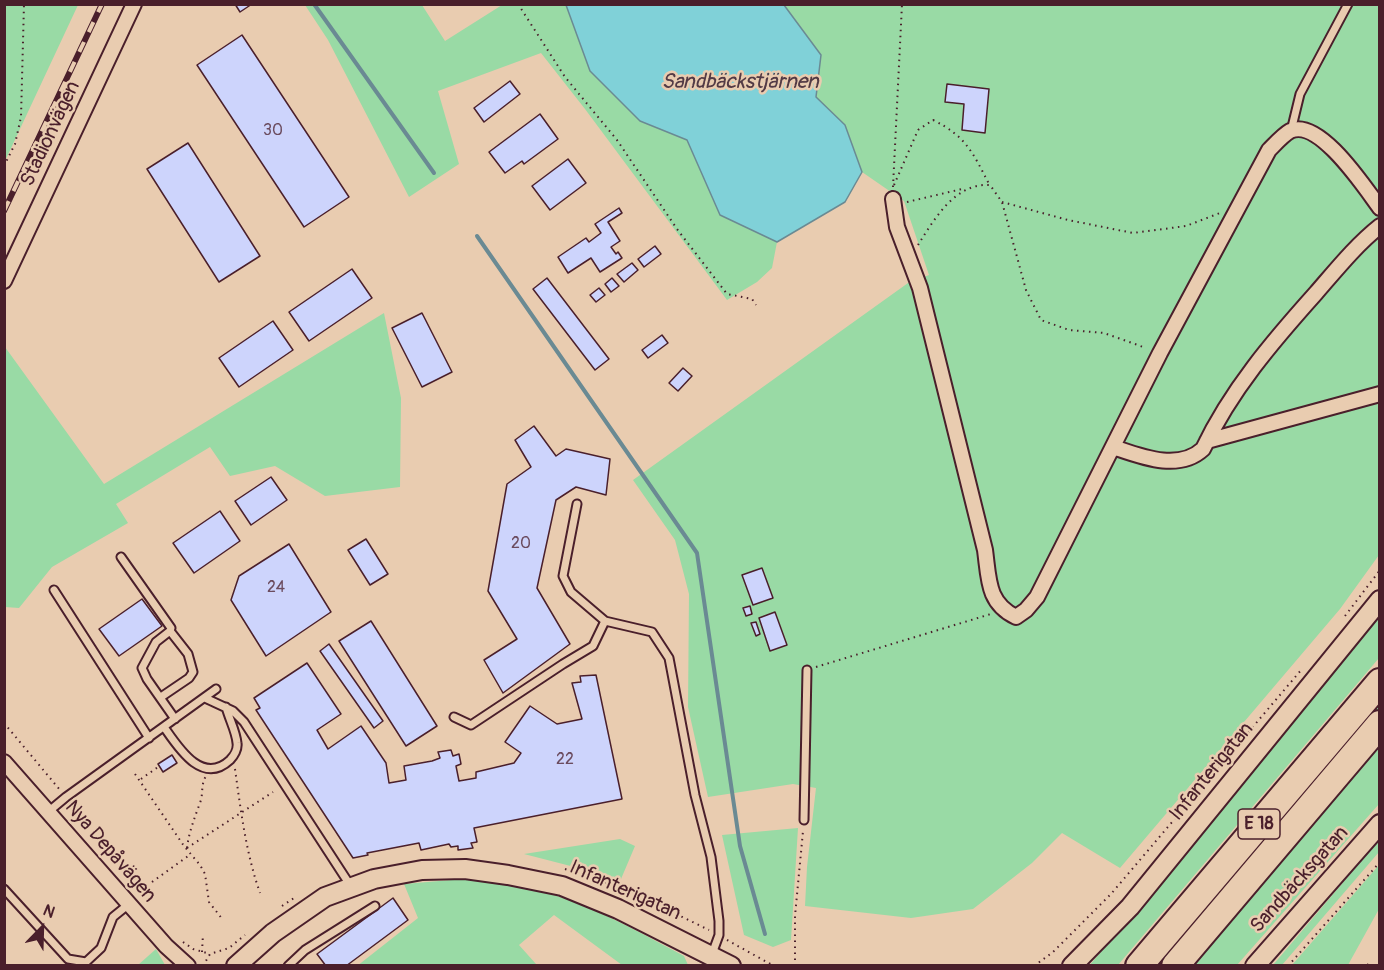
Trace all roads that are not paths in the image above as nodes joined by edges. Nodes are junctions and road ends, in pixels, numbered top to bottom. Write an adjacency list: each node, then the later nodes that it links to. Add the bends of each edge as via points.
1 (134, 4): 7 (street, Stadionvägen)
2 (1348, 4): 3 (lane, via 1300,94)
3 (1291, 131): 5 (street, via 1313,133 1331,148); 10 (street, via 1269,150)
4 (893, 202): 10 (street, via 897,227 920,288 985,550 990,587 996,602 1007,612 1016,617 1037,597)
5 (1380, 208)
6 (1380, 226): 9 (street, via 1258,361)
7 (4, 281)
8 (1380, 394): 9 (street)
9 (1207, 441): 10 (street, via 1199,453 1176,460 1153,459)
10 (1113, 447)
11 (577, 504): 15 (lane, via 563,576 572,592)
12 (121, 557): 16 (lane, via 169,624)
13 (54, 590): 27 (lane)
14 (1380, 600): 41 (street, Infanterigatan, via 1130,907)
15 (605, 621): 23 (lane, via 594,646 505,704 471,725); 36 (lane, via 652,632 669,658 711,857 719,935)
16 (170, 631): 20 (lane, via 156,642 142,668); 20 (lane, via 188,654 193,672)
17 (807, 670): 30 (lane)
18 (1380, 682): 42 (highway, E 18)
19 (216, 689): 21 (lane)
20 (161, 697): 24 (lane)
21 (205, 698): 22 (lane); 24 (lane)
22 (226, 707): 26 (lane, via 238,747 232,758 220,766 190,761); 32 (lane, via 244,722)
23 (454, 717)
24 (175, 719): 26 (lane)
25 (1380, 724): 43 (highway, E 18)
26 (164, 727): 27 (lane)
27 (149, 738): 29 (lane)
28 (4, 762): 29 (street, Nya Depåvägen)
29 (48, 812): 34 (street, Nya Depåvägen)
30 (804, 820)
31 (1380, 824): 44 (street, Sandbäcksgatan)
32 (347, 881): 36 (street, Infanterigatan, via 422,870 465,869 562,886 618,909); 38 (street, Infanterigatan, via 273,933)
33 (4, 889): 34 (lane, via 68,958 86,962 101,948 113,917)
34 (129, 904): 37 (street, Nya Depåvägen)
35 (375, 906): 39 (lane, via 305,950)
36 (709, 960): 40 (street, Infanterigatan)
37 (188, 966)
38 (236, 966)
39 (288, 966)
40 (731, 966)
41 (1072, 966)
42 (1139, 966)
43 (1174, 966)
44 (1255, 966)

